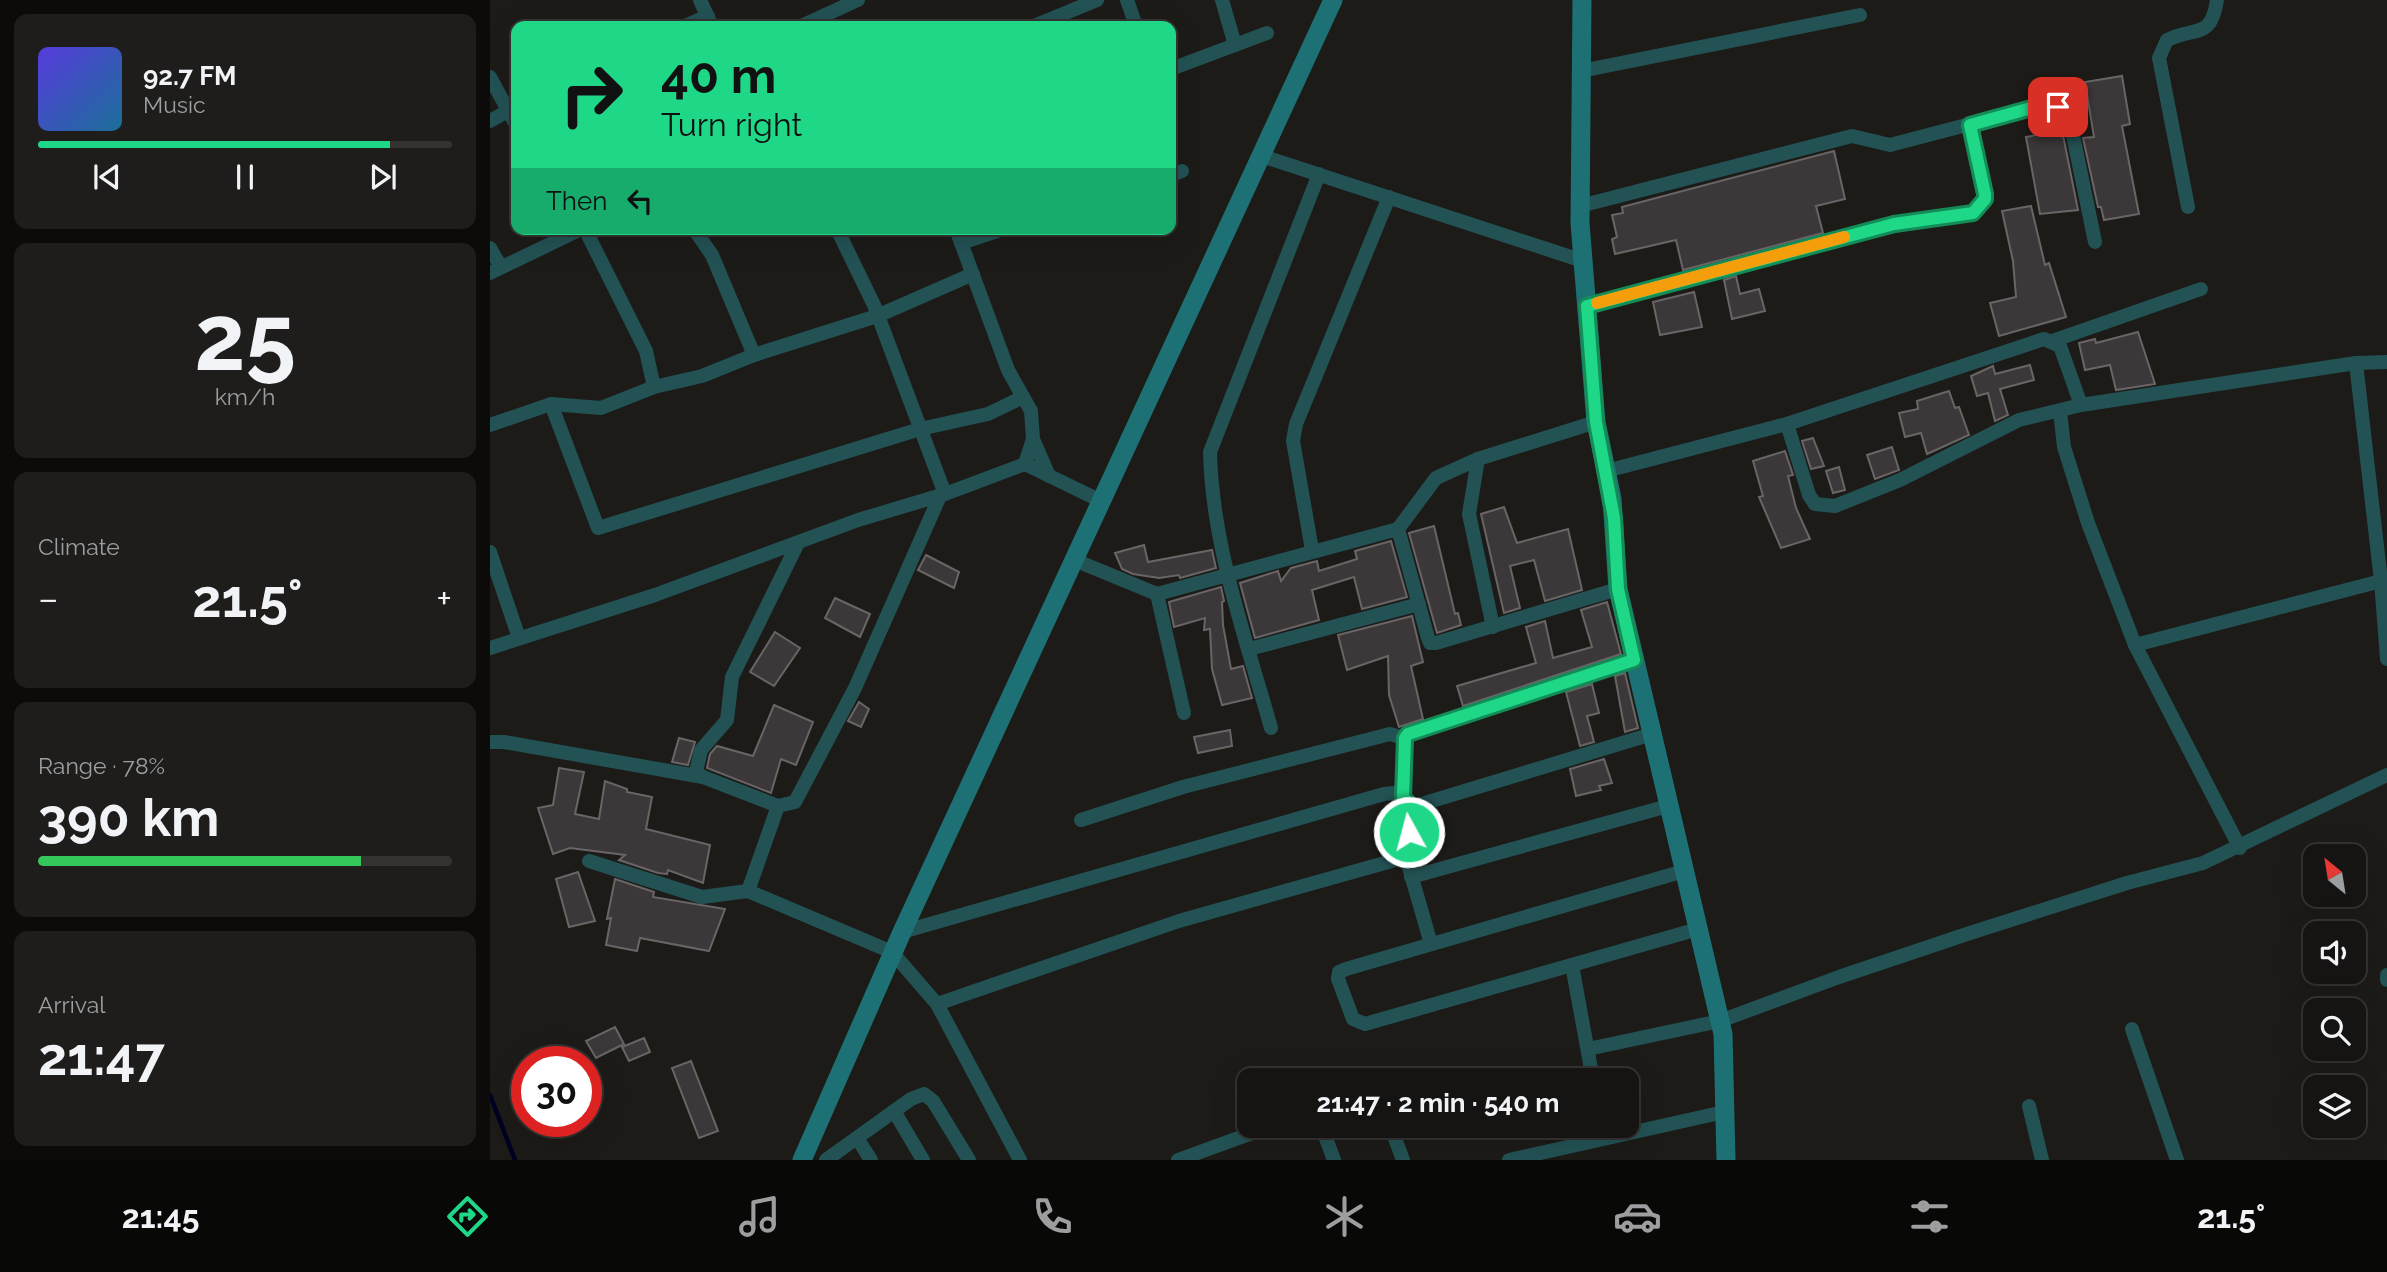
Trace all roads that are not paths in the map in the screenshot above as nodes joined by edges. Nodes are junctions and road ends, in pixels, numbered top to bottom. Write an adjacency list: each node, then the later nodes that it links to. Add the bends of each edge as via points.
1 (700, 0): 10 (street)
2 (858, 0): 11 (street)
3 (1097, 0): 12 (street)
4 (1127, 0): 13 (street)
5 (1222, 0): 15 (street)
6 (1333, 0): 23 (main road)
7 (1582, 0): 17 (main road)
8 (2217, 0): 27 (street, via 2209,26 2167,40 2159,58)
9 (1860, 15): 17 (street)
10 (710, 21)
11 (812, 21)
12 (1046, 21)
13 (1134, 21)
14 (1267, 33): 15 (street)
15 (1235, 45): 16 (street)
16 (1176, 67)
17 (1581, 71): 26 (main road)
18 (490, 77): 19 (street)
19 (511, 107)
20 (511, 109): 21 (street)
21 (490, 121)
22 (1970, 125): 26 (street, via 1891,145 1852,135); 33 (street, via 2046,104 2058,107 2070,121); 39 (street, via 1985,194 1973,213 1885,226)
23 (1262, 156): 24 (street); 60 (main road)
24 (1319, 174): 25 (street); 66 (street, via 1210,452)
25 (1389, 197): 35 (street); 63 (street, via 1296,424 1293,441)
26 (1580, 206): 35 (main road)
27 (2188, 207)
28 (570, 235): 36 (street)
29 (586, 235): 45 (street, via 646,351)
30 (698, 235): 42 (street, via 712,256)
31 (840, 235): 40 (street)
32 (959, 236): 37 (street)
33 (2095, 242)
34 (490, 248): 36 (street)
35 (1583, 261): 39 (main road)
36 (495, 270)
37 (973, 274): 40 (street); 46 (street, via 1008,370)
38 (2201, 289): 41 (street)
39 (1587, 306): 50 (main road)
40 (877, 316): 42 (street); 53 (street)
41 (2052, 341): 48 (street, via 2060,346); 51 (street, via 2043,339)
42 (754, 355): 45 (street, via 702,376)
43 (2387, 362): 44 (street)
44 (2356, 363): 48 (street); 67 (street)
45 (654, 387): 47 (street, via 601,408)
46 (1023, 397): 53 (street, via 988,414); 54 (street, via 1031,411)
47 (551, 404): 52 (street); 53 (street, via 598,528)
48 (2081, 405): 49 (street)
49 (2060, 411): 51 (street, via 2019,420 1900,480 1835,506 1815,504 1809,495); 73 (street, via 2064,447 2088,523)
50 (1596, 422): 55 (street); 57 (main road)
51 (1787, 424): 57 (street)
52 (490, 425)
53 (920, 429): 59 (street)
54 (1033, 439): 56 (street); 58 (street)
55 (1478, 459): 61 (street, via 1436,478); 71 (street, via 1469,514)
56 (1025, 464): 58 (street); 59 (street)
57 (1606, 471): 68 (main road)
58 (1049, 476): 60 (street)
59 (943, 495): 62 (street); 86 (street, via 855,688 795,802)
60 (1099, 500): 65 (main road)
61 (1398, 529): 63 (street); 70 (street)
62 (798, 543): 72 (street); 84 (street, via 732,677 727,720 701,750 696,772)
63 (1312, 550): 66 (street)
64 (490, 552): 72 (street)
65 (1072, 559): 69 (street); 96 (main road)
66 (1228, 573): 69 (street); 75 (street)
67 (2381, 581): 73 (street); 76 (street)
68 (1618, 589): 71 (street); 77 (main road)
69 (1157, 594): 78 (street)
70 (1419, 604): 71 (street, via 1430,643); 75 (street)
71 (1493, 627)
72 (519, 638): 74 (street)
73 (2135, 645): 89 (street)
74 (490, 648)
75 (1249, 649): 79 (street)
76 (2387, 659)
77 (1634, 660): 80 (main road); 81 (street)
78 (1184, 713)
79 (1271, 728)
80 (1652, 734): 85 (street); 87 (main road)
81 (1405, 738): 85 (street); 88 (street, via 1390,734 1183,787)
82 (490, 742): 84 (street)
83 (2387, 775): 89 (street)
84 (703, 777): 86 (street)
85 (1407, 802): 90 (street); 96 (street, via 1394,793 1384,794)
86 (778, 806): 94 (street)
87 (1668, 806): 92 (main road); 93 (street)
88 (1081, 820)
89 (2240, 848): 101 (street, via 1852,972)
90 (1406, 857): 93 (street); 100 (street, via 1179,921)
91 (589, 861): 94 (street, via 702,897)
92 (1684, 871): 95 (main road); 97 (street)
93 (1411, 877): 97 (street)
94 (748, 891): 98 (street)
95 (1698, 929): 99 (street); 101 (main road)
96 (902, 932): 98 (main road)
97 (1431, 944): 99 (street, via 1339,972 1353,1019 1365,1024)
98 (892, 952): 100 (street); 114 (main road)
99 (1572, 965): 103 (street)
100 (937, 1004): 120 (street)
101 (1720, 1021): 103 (street); 107 (main road)
102 (2132, 1029): 126 (street)
103 (1588, 1049): 104 (street)
104 (1591, 1068)
105 (2029, 1106): 125 (street)
106 (894, 1111): 109 (street); 118 (street); 119 (street, via 924,1094)
107 (1724, 1112): 108 (street); 124 (main road)
108 (1639, 1126)
109 (858, 1138): 116 (street); 117 (street)
110 (1239, 1138): 115 (street)
111 (1326, 1138): 121 (street)
112 (1395, 1138): 122 (street)
113 (1580, 1138): 123 (street)
114 (809, 1156)
115 (1182, 1159)
116 (826, 1160)
117 (871, 1160)
118 (923, 1160)
119 (969, 1160)
120 (1020, 1160)
121 (1334, 1160)
122 (1403, 1160)
123 (1509, 1160)
124 (1726, 1160)
125 (2042, 1160)
126 (2177, 1160)

